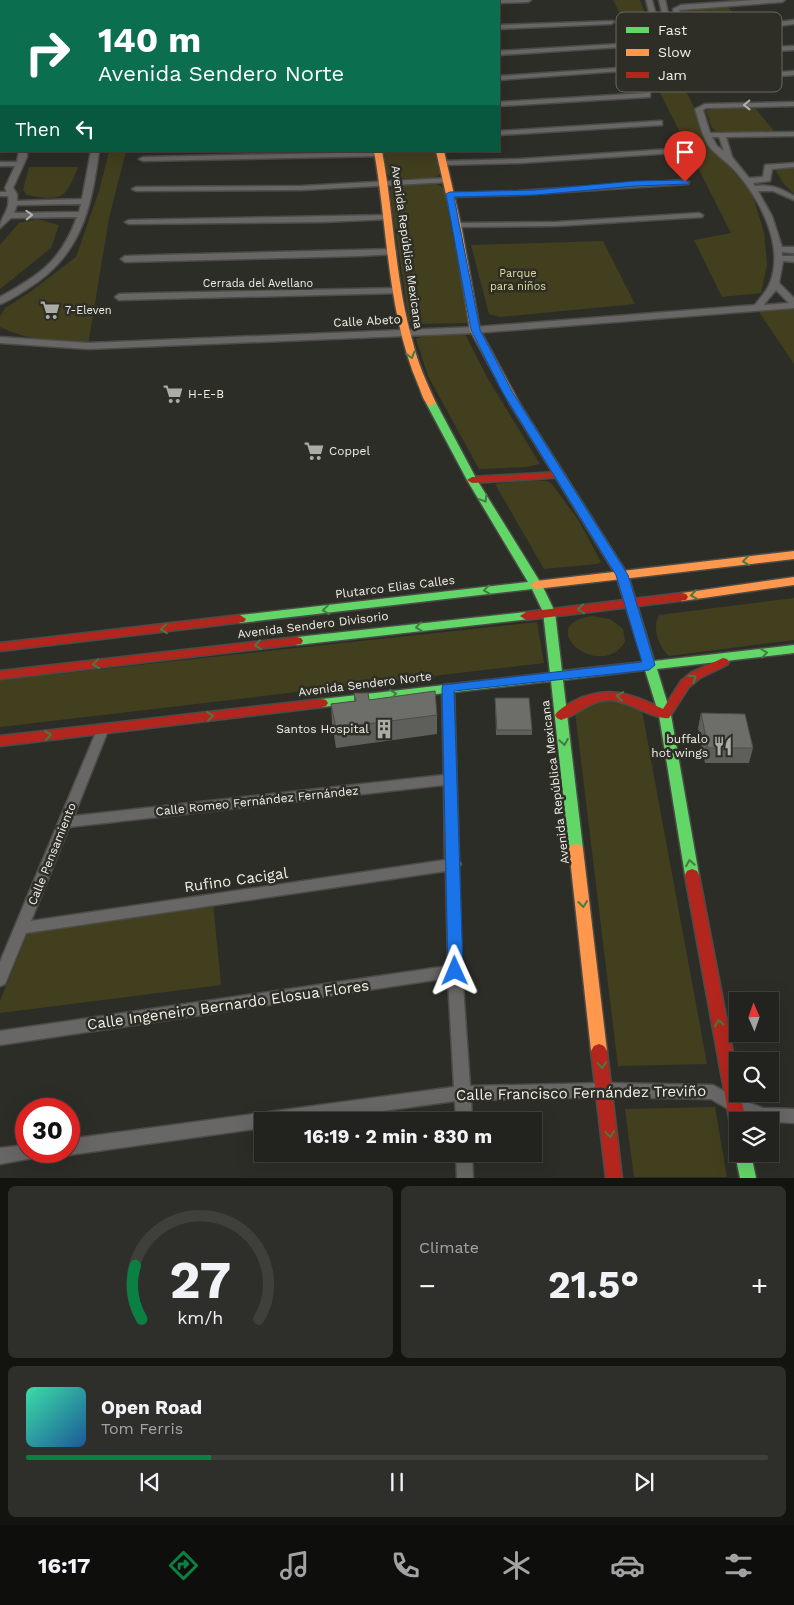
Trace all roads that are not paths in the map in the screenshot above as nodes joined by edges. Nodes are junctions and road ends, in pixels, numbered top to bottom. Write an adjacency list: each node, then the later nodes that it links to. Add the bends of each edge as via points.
1 (528, 0): 3 (street)
2 (782, 0): 4 (street, via 681,7 676,9)
3 (500, 2)
4 (677, 12)
5 (0, 19): 9 (street)
6 (611, 22): 7 (street)
7 (500, 27)
8 (616, 46): 10 (street)
9 (0, 51)
10 (500, 53)
11 (616, 70): 12 (street)
12 (500, 78)
13 (647, 95): 14 (street)
14 (500, 104)
15 (794, 104): 19 (street, one-way to 19, via 700,107)
16 (659, 123): 17 (street)
17 (500, 133)
18 (794, 134): 20 (street)
19 (708, 135): 20 (street); 27 (street, via 716,150)
20 (722, 135): 27 (street)
21 (23, 152): 29 (street)
22 (95, 152): 41 (street)
23 (154, 152): 24 (street, via 143,159)
24 (378, 152): 34 (main road, Avenida República Mexicana)
25 (671, 152): 26 (street, via 520,161)
26 (441, 157): 31 (main road)
27 (728, 158): 32 (street)
28 (0, 164): 29 (street)
29 (20, 164): 39 (street)
30 (794, 165): 32 (street, via 768,167 769,175 764,180)
31 (446, 180): 34 (street); 38 (main road)
32 (746, 180): 36 (street)
33 (685, 182): 38 (street)
34 (385, 183): 35 (street, via 302,188); 45 (main road, Avenida República Mexicana)
35 (136, 189)
36 (752, 189): 40 (street, via 780,190); 51 (street, via 769,216)
37 (0, 193): 39 (street)
38 (450, 194): 48 (main road)
39 (12, 195): 41 (street); 44 (street)
40 (794, 198)
41 (85, 200): 42 (street)
42 (81, 214): 44 (street, one-way to 42); 57 (street, via 65,252 57,261 27,286)
43 (699, 215): 48 (street, via 556,224)
44 (10, 216): 47 (street)
45 (388, 217): 46 (street, via 306,222); 50 (main road, Avenida República Mexicana)
46 (129, 222)
47 (1, 225)
48 (457, 225): 60 (main road)
49 (794, 250): 51 (street)
50 (393, 252): 52 (street); 55 (main road, Avenida República Mexicana)
51 (778, 254): 53 (street); 54 (street)
52 (125, 259)
53 (794, 259)
54 (775, 284): 58 (street); 59 (street)
55 (397, 291): 56 (street, Cerrada del Avellano); 61 (main road, Avenida República Mexicana)
56 (118, 297)
57 (0, 301)
58 (794, 304): 59 (street, Calle Abeto)
59 (758, 308): 60 (street, Calle Abeto)
60 (476, 330): 61 (street, Calle Abeto); 63 (main road, via 500,380)
61 (405, 332): 62 (street, Calle Abeto, via 88,346); 64 (main road, Avenida República Mexicana, one-way to 64, via 418,378)
62 (0, 340)
63 (560, 475): 64 (main road); 66 (main road)
64 (472, 480): 68 (main road, Avenida República Mexicana, one-way to 68)
65 (794, 556): 66 (main road, Plutarco Elias Calles, one-way to 66)
66 (622, 575): 68 (main road, Plutarco Elias Calles); 69 (main road)
67 (794, 581): 69 (main road, one-way to 69)
68 (535, 584): 70 (main road, Avenida República Mexicana); 71 (main road, Plutarco Elias Calles, one-way to 71)
69 (629, 604): 70 (main road, Avenida Sendero Divisorio, one-way to 70); 74 (main road)
70 (549, 612): 75 (main road, Avenida Sendero Divisorio, one-way to 75); 76 (main road, Avenida República Mexicana)
71 (0, 647)
72 (794, 649): 73 (main road, Avenida Sendero Norte, one-way to 72)
73 (735, 656): 74 (main road, Avenida Sendero Norte); 78 (main road, one-way to 73, via 696,675)
74 (649, 665): 76 (main road, Avenida Sendero Norte); 78 (main road)
75 (0, 675)
76 (557, 676): 77 (main road, Avenida Sendero Norte); 79 (main road, Avenida República Mexicana)
77 (448, 688): 80 (main road, Avenida Sendero Norte, one-way to 77); 82 (street)
78 (665, 715): 79 (main road, one-way to 79, via 634,699 612,695 580,701); 91 (main road, one-way to 78)
79 (560, 716): 89 (main road, Avenida República Mexicana, one-way to 89)
80 (103, 728): 81 (main road, Avenida Sendero Norte, one-way to 80); 83 (street, Calle Pensamiento)
81 (0, 741)
82 (450, 779): 83 (street, Calle Romeo Fernández Fernández); 84 (street)
83 (65, 822): 85 (street, Calle Pensamiento)
84 (454, 864): 85 (street, Rufino Cacigal); 86 (street)
85 (22, 928): 87 (street, Calle Pensamiento)
86 (455, 971): 88 (street, Calle Ingeneiro Bernardo Elosua Flores); 90 (street)
87 (0, 980)
88 (0, 1038)
89 (605, 1090): 90 (street, Calle Francisco Fernández Treviño); 91 (street, Calle Francisco Fernández Treviño, via 713,1092); 101 (main road, Avenida República Mexicana, one-way to 101)
90 (463, 1093): 92 (street); 95 (street, Calle Francisco Fernández Treviño)
91 (734, 1104): 93 (main road); 94 (street, Calle Francisco Fernández Treviño, via 763,1115)
92 (464, 1112)
93 (736, 1112)
94 (794, 1116)
95 (80, 1145)
96 (15, 1154): 97 (street)
97 (0, 1156)
98 (464, 1162): 100 (street)
99 (745, 1162): 102 (main road)
100 (465, 1178)
101 (614, 1178)
102 (748, 1178)

